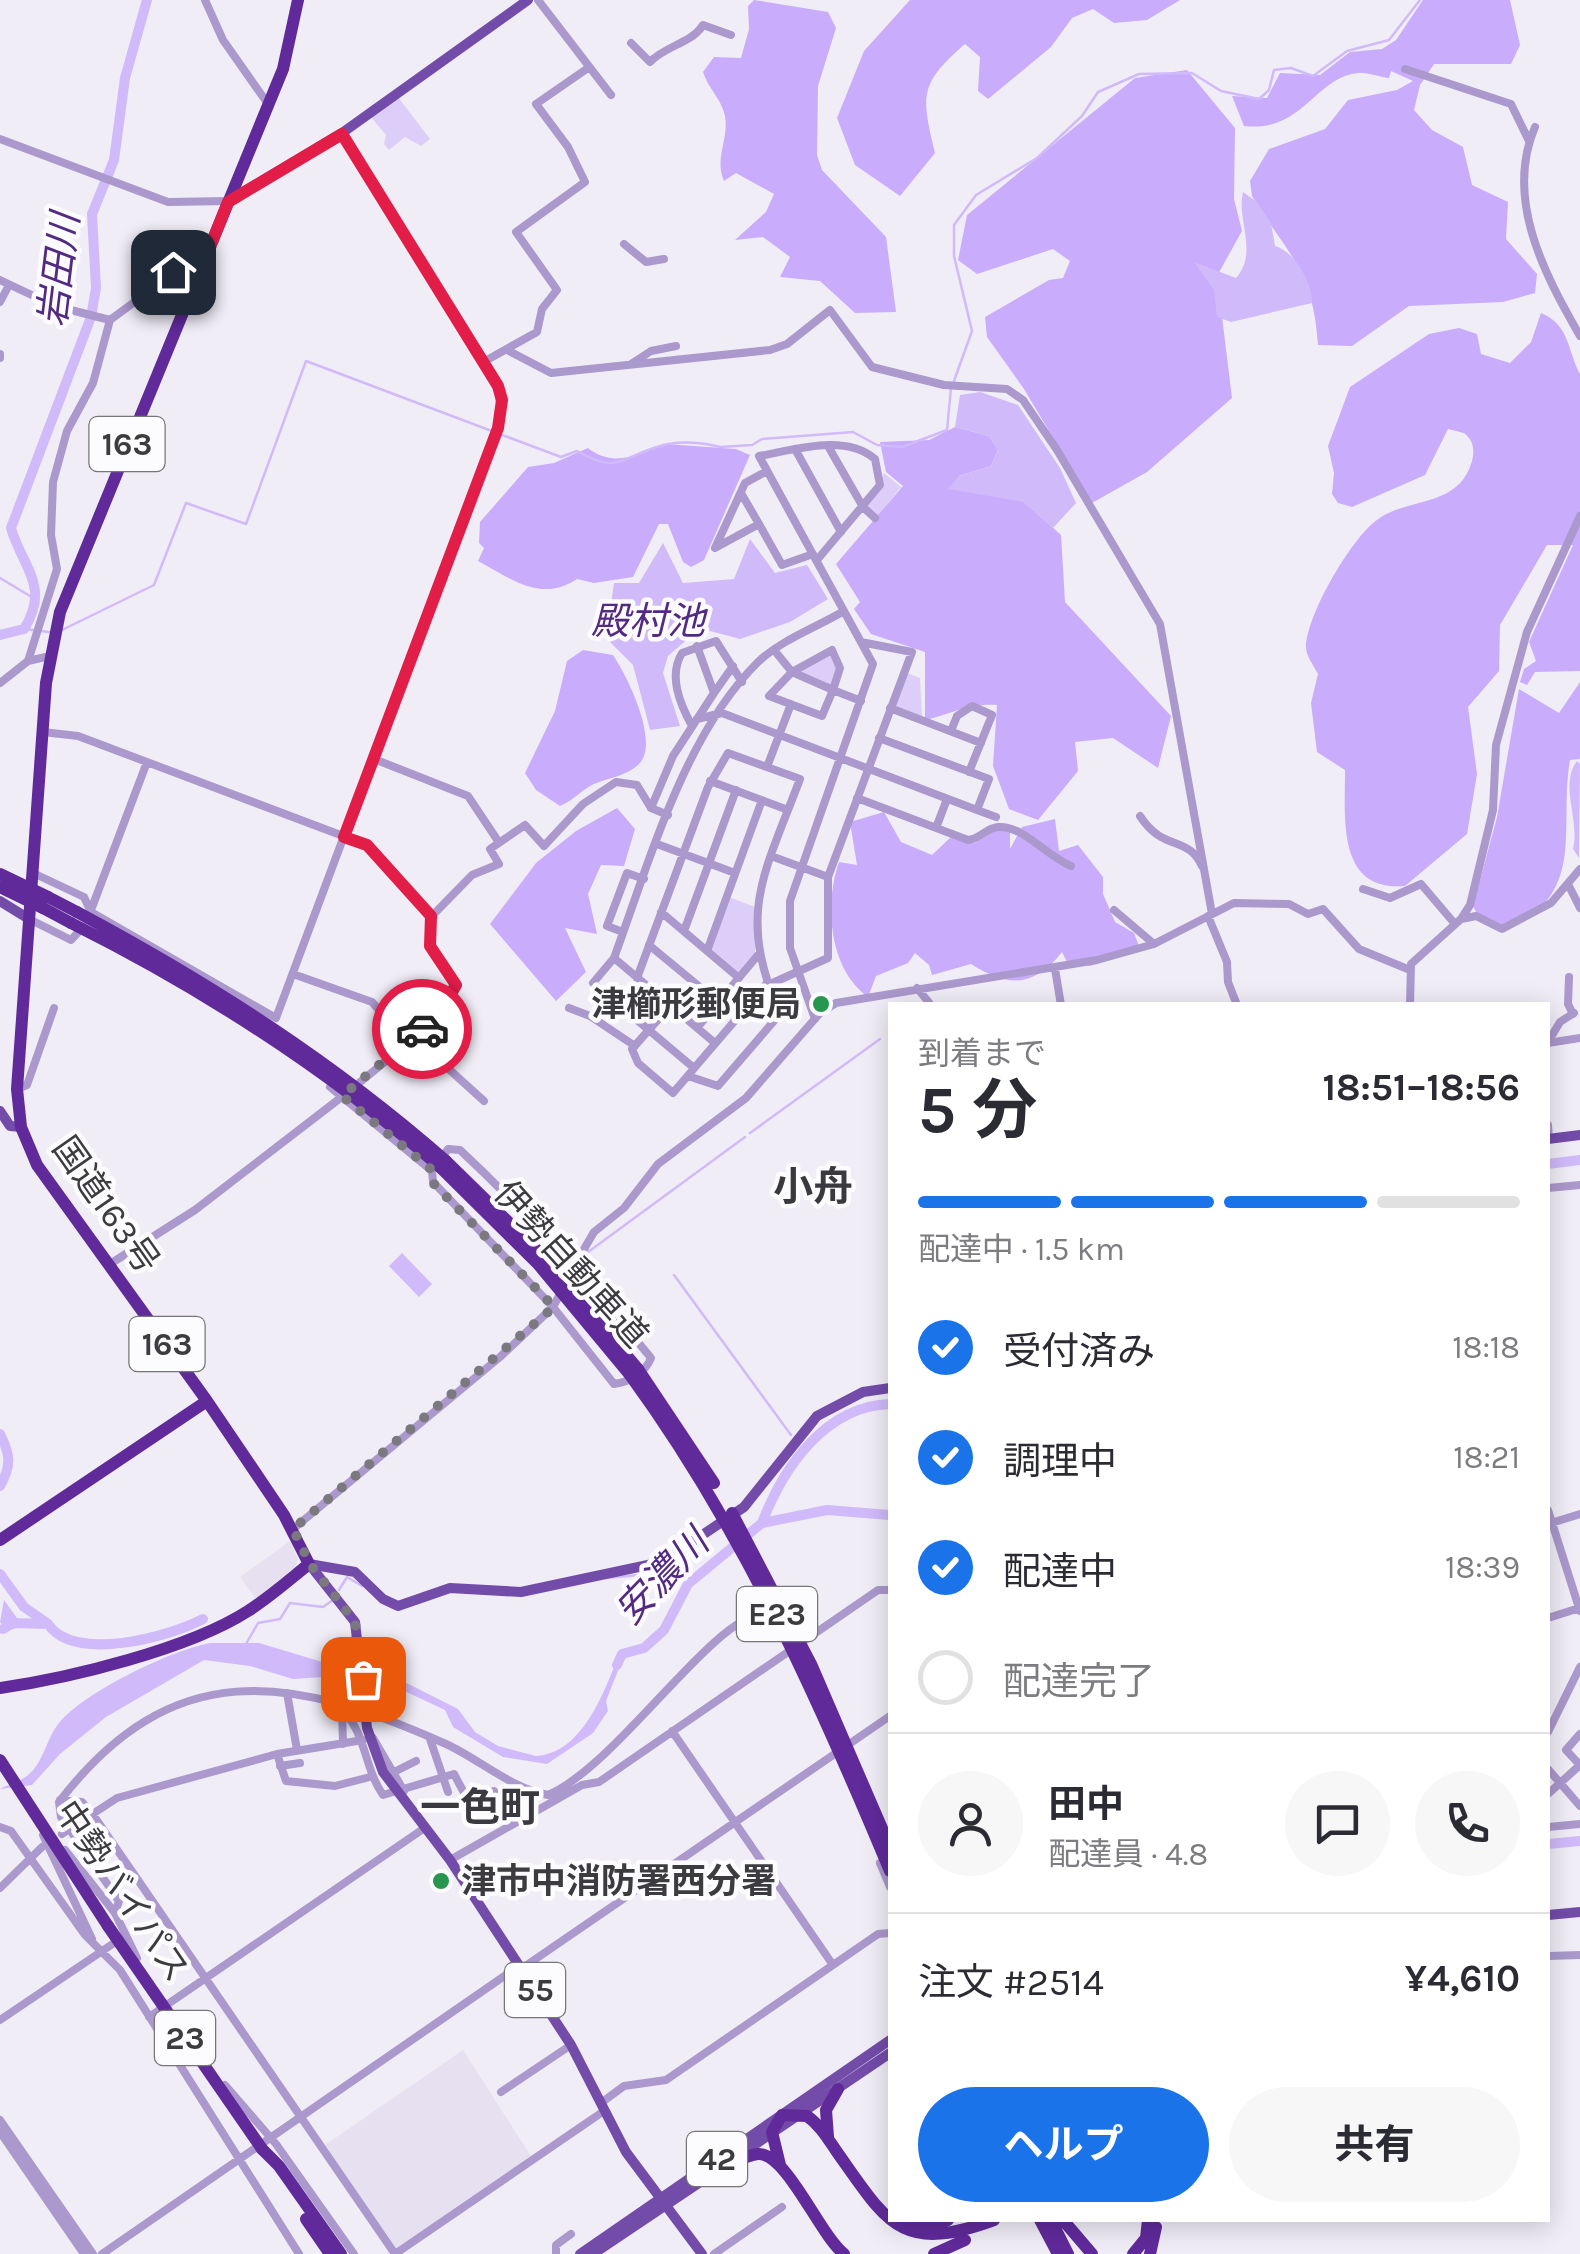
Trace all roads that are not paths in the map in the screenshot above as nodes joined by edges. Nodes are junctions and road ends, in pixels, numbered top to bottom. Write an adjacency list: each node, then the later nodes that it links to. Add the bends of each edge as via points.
1 (205, 0): 10 (street)
2 (298, 0): 10 (highway, 国道163号 / 163, via 288,55)
3 (528, 0): 12 (main road)
4 (538, 0): 7 (street)
5 (731, 35): 6 (street, via 704,26 650,62)
6 (631, 43)
7 (588, 68): 9 (street); 24 (street, via 536,104 585,182 517,229 557,290 542,309 540,328)
8 (1405, 69): 14 (street, via 1511,104)
9 (611, 95)
10 (268, 104): 15 (highway, 国道163号 / 163)
11 (1535, 127): 14 (street)
12 (342, 134): 15 (main road); 25 (street)
13 (0, 139): 15 (street, via 177,204)
14 (1529, 141): 22 (street, via 1528,222 1548,280)
15 (228, 202): 17 (highway, 国道163号 / 163)
16 (624, 244): 18 (street, via 646,262)
17 (210, 247): 21 (street); 41 (highway, 国道163号 / 163, via 110,470)
18 (664, 259)
19 (4, 282): 20 (street); 21 (street, via 55,306)
20 (0, 302)
21 (106, 319): 42 (street, via 94,383 66,430 53,482 57,569)
22 (1580, 336)
23 (676, 346): 26 (street, via 650,352)
24 (509, 351): 25 (street); 26 (street, via 547,373)
25 (484, 361): 60 (street, via 501,394 501,421)
26 (631, 366): 89 (street, via 779,348 830,310 874,368 944,385 1001,387 1020,396 1160,624)
27 (828, 446): 28 (street); 31 (street); 31 (street, via 851,446 876,458 882,478)
28 (796, 450): 29 (street, via 758,456); 35 (street)
29 (767, 471): 30 (street, via 745,483); 36 (street)
30 (741, 493): 34 (street); 34 (street, via 716,548)
31 (863, 507): 33 (street); 35 (street)
32 (1580, 516): 104 (street, via 1527,632 1496,745 1484,856)
33 (875, 518)
34 (759, 524): 36 (street, via 782,565)
35 (841, 532): 36 (street)
36 (815, 557): 37 (street)
37 (844, 611): 38 (street); 40 (street)
38 (861, 642): 49 (street, via 873,664); 51 (street, via 912,652)
39 (698, 646): 43 (street, via 719,642); 48 (street); 53 (street, via 682,653 675,669 678,692)
40 (774, 650): 44 (street); 46 (street)
41 (50, 656): 42 (street); 54 (highway, 国道163号 / 163)
42 (28, 661): 45 (street)
43 (733, 666): 46 (street); 48 (street)
44 (792, 672): 47 (street); 47 (street, via 832,650 840,668); 50 (street, via 769,696)
45 (0, 682)
46 (742, 682): 52 (street)
47 (833, 690): 49 (street); 50 (street, via 822,716)
48 (714, 693): 53 (street)
49 (861, 701): 59 (street)
50 (791, 704): 56 (street)
51 (890, 708): 55 (street); 57 (street)
52 (722, 713): 53 (street); 56 (street); 73 (street, via 687,766)
53 (695, 722): 70 (street)
54 (42, 732): 61 (street, via 78,736); 86 (highway, 国道163号 / 163)
55 (950, 732): 58 (street); 58 (street, via 956,716 972,706 992,715)
56 (779, 735): 59 (street); 62 (street)
57 (879, 738): 63 (street); 64 (street)
58 (980, 743): 64 (street)
59 (840, 758): 63 (street); 83 (street)
60 (374, 759): 77 (street); 78 (street, via 468,796)
61 (147, 762): 77 (street); 103 (street)
62 (767, 767): 65 (street, via 728,753); 71 (street, via 800,780)
63 (868, 768): 67 (street); 68 (street)
64 (969, 772): 72 (street, via 989,780)
65 (710, 781): 66 (street); 80 (street)
66 (736, 790): 69 (street); 82 (street)
67 (857, 798): 76 (street); 90 (street)
68 (947, 799): 72 (street); 76 (street)
69 (762, 800): 71 (street); 87 (street)
70 (651, 808): 73 (street); 78 (street, via 637,785 616,782 583,804 544,846 525,825)
71 (788, 810): 81 (street)
72 (977, 810): 75 (street)
73 (668, 814): 79 (street)
74 (1140, 816): 89 (street, via 1158,838 1192,851)
75 (996, 817)
76 (936, 828): 84 (street, via 971,841 995,827 1022,832)
77 (344, 837): 101 (street, via 367,845); 115 (street)
78 (498, 841): 101 (street, via 490,848 499,864 472,876)
79 (657, 844): 80 (street); 91 (street)
80 (683, 854): 82 (street); 99 (street)
81 (771, 856): 83 (street); 110 (street, via 756,917)
82 (709, 864): 87 (street); 105 (street)
83 (799, 866): 90 (street); 114 (street, via 788,920)
84 (1071, 866)
85 (1580, 869): 92 (street)
86 (33, 873): 102 (highway, 国道163号 / 163); 103 (street, via 86,899)
87 (735, 873): 109 (street)
88 (0, 874): 96 (highway, 伊勢自動車道 / E23, bridge)
89 (1205, 875): 100 (street)
90 (828, 877): 114 (street, via 828,958)
91 (644, 878): 106 (street); 106 (street, via 627,873 607,926)
92 (1568, 886): 97 (street); 104 (street, via 1538,913 1500,929 1476,916)
93 (0, 887): 96 (highway, 伊勢自動車道 / E23, bridge)
94 (1364, 889): 104 (street, via 1390,898 1421,884)
95 (0, 901): 102 (main road)
96 (45, 902): 103 (highway, 伊勢自動車道 / E23)
97 (1580, 908)
98 (1114, 910): 107 (street)
99 (661, 912): 105 (street); 108 (street)
100 (1210, 915): 107 (street); 113 (street, via 1234,903 1289,904 1308,914 1323,909 1359,949); 124 (street)
101 (431, 916): 137 (street, via 430,946 456,985 442,1009)
102 (29, 919): 103 (street, via 71,940); 142 (highway, 国道163号 / 163)
103 (80, 920): 115 (street, via 276,1018); 143 (street); 149 (highway, 伊勢自動車道 / E23, bridge, via 264,1032)
104 (1458, 922): 113 (street)
105 (684, 931): 109 (street)
106 (623, 932): 111 (street)
107 (1154, 944): 112 (street)
108 (649, 945): 116 (street); 121 (street)
109 (707, 950): 117 (street)
110 (758, 955): 117 (street); 119 (street)
111 (614, 958): 116 (street); 133 (street, via 593,983)
112 (1055, 969): 120 (street); 123 (street)
113 (1410, 970): 125 (street)
114 (796, 973): 119 (street); 130 (street)
115 (293, 974): 137 (street, via 372,1002)
116 (637, 978): 126 (street)
117 (739, 978): 121 (street)
118 (1569, 978): 131 (street, via 1573,1014)
119 (767, 984): 139 (street); 141 (street, via 780,1014 718,1086)
120 (916, 988): 122 (street); 130 (street, via 836,1004)
121 (718, 1002): 132 (street)
122 (928, 1002)
123 (1060, 1002)
124 (1236, 1002)
125 (1410, 1002)
126 (670, 1006): 132 (street); 133 (street)
127 (54, 1008): 142 (street, via 27,1085)
128 (569, 1008): 140 (street)
129 (1552, 1012): 131 (street)
130 (815, 1019): 153 (street, via 758,1087 658,1164 624,1208 594,1232)
131 (1561, 1022): 135 (street); 136 (street)
132 (697, 1028): 139 (street)
133 (649, 1030): 140 (street); 141 (street)
134 (1580, 1038): 136 (street)
135 (1550, 1039)
136 (1565, 1040): 138 (street)
137 (407, 1042): 143 (street); 144 (street, via 442,1062)
138 (1550, 1042)
139 (715, 1044): 141 (street)
140 (635, 1046): 141 (street, via 638,1063 673,1093)
141 (691, 1072)
142 (17, 1089): 146 (highway, 国道163号 / 163)
143 (342, 1096): 149 (street); 152 (street, via 195,1210)
144 (484, 1101)
145 (0, 1112): 146 (main road, via 10,1126)
146 (21, 1127): 152 (highway, 国道163号 / 163, via 36,1166)
147 (1580, 1135): 148 (main road)
148 (1550, 1139)
149 (440, 1166): 153 (street, via 448,1148 460,1150 539,1224); 155 (street, via 432,1182); 156 (highway, 伊勢自動車道 / E23, via 544,1258)
150 (1580, 1184): 151 (street)
151 (1550, 1188)
152 (110, 1264): 158 (highway, 国道163号 / 163)
153 (572, 1270): 155 (street, via 651,1358 648,1367 614,1384)
154 (559, 1296): 155 (street)
155 (554, 1307): 161 (street)
156 (634, 1372): 211 (highway, 伊勢自動車道 / E23, bridge, via 710,1476 778,1595); 215 (highway, 伊勢自動車道 / E23, bridge, via 770,1599)
157 (888, 1388): 163 (main road, via 853,1396 817,1416 744,1507 662,1562 520,1592 450,1588 398,1606 355,1572)
158 (207, 1401): 161 (highway, 国道163号 / 163); 162 (highway, 163)
159 (1580, 1514): 160 (street)
160 (1550, 1524): 165 (street)
161 (293, 1529): 163 (highway, 国道163号 / 163)
162 (0, 1540)
163 (310, 1564): 169 (highway, via 250,1610 206,1630 81,1671); 173 (main road, 55, via 345,1604 361,1646)
164 (888, 1590): 167 (street, via 878,1590)
165 (1580, 1609): 166 (street)
166 (1550, 1617)
167 (788, 1651): 175 (street); 182 (street); 195 (street, via 770,1616 742,1622 608,1756)
168 (1580, 1667): 172 (street)
169 (0, 1688)
170 (287, 1693): 171 (street); 180 (street); 199 (street, via 226,1691 165,1708 118,1739)
171 (342, 1708): 173 (street); 178 (street); 179 (street)
172 (1552, 1709)
173 (366, 1713): 177 (street); 196 (main road, 55, via 378,1762)
174 (888, 1717): 182 (street)
175 (672, 1731): 200 (street, via 598,1782); 204 (street)
176 (1580, 1734): 186 (street, via 1566,1750)
177 (427, 1736): 193 (street); 195 (street, via 531,1790)
178 (366, 1740): 179 (street); 190 (street); 192 (street)
179 (343, 1744): 180 (street)
180 (296, 1750): 181 (street)
181 (277, 1754): 187 (street); 202 (street, via 117,1798)
182 (835, 1754): 204 (street); 216 (street)
183 (0, 1760): 203 (highway, 中勢バイパス / 23)
184 (416, 1762): 190 (street)
185 (300, 1763): 187 (street)
186 (1580, 1765): 194 (street)
187 (280, 1766): 192 (street, via 286,1781 334,1786)
188 (466, 1770): 191 (street)
189 (1550, 1771): 194 (street)
190 (394, 1772): 196 (street)
191 (454, 1774): 193 (street); 205 (street, via 469,1802 494,1791)
192 (370, 1777): 196 (street, via 383,1794)
193 (441, 1778): 196 (street); 197 (street)
194 (1560, 1783): 198 (street); 201 (street)
195 (558, 1790): 200 (street)
196 (401, 1791): 208 (main road, 55)
197 (448, 1792)
198 (1550, 1792)
199 (60, 1800): 202 (street, via 82,1802); 210 (street)
200 (548, 1806): 205 (street)
201 (1580, 1806)
202 (92, 1814): 210 (street); 228 (street)
203 (38, 1821): 219 (street); 223 (street); 245 (highway, 中勢バイパス / 23, bridge)
204 (735, 1822): 226 (street); 227 (street)
205 (516, 1823): 214 (street)
206 (1580, 1824): 207 (street)
207 (1550, 1826)
208 (426, 1827): 214 (main road, 55); 228 (street)
209 (0, 1830): 213 (street, via 11,1831)
210 (65, 1832): 219 (street, via 118,1901)
211 (888, 1842)
212 (42, 1847): 213 (street)
213 (30, 1855): 217 (street); 223 (street)
214 (450, 1860): 227 (main road, 55)
215 (888, 1866)
216 (888, 1883)
217 (0, 1888)
218 (1580, 1912): 220 (main road)
219 (115, 1913): 222 (street)
220 (1550, 1916)
221 (888, 1933): 226 (street)
222 (124, 1936): 223 (street); 229 (street)
223 (97, 1948): 230 (street, via 120,1970); 231 (street)
224 (1580, 1955): 225 (street)
225 (1550, 1956)
226 (833, 1965): 237 (street, via 666,2080 624,2086)
227 (520, 1967): 233 (main road, 55); 240 (street)
228 (206, 1978): 229 (street); 240 (street)
229 (168, 2004): 230 (street); 245 (street)
230 (149, 2018): 246 (street)
231 (0, 2020)
232 (888, 2041): 239 (main road, 42)
233 (571, 2045): 236 (street); 237 (main road, 55)
234 (888, 2054): 235 (main road, 42)
235 (838, 2089): 238 (main road, 42); 244 (highway, via 826,2110)
236 (502, 2092)
237 (602, 2107): 249 (main road, 55); 270 (street)
238 (798, 2114): 239 (highway); 243 (main road, 42); 244 (highway)
239 (782, 2115): 243 (highway); 249 (main road, 42)
240 (301, 2117): 245 (street); 270 (street)
241 (0, 2120): 264 (street)
242 (0, 2132): 263 (street)
243 (772, 2132): 247 (highway); 248 (main road, 42)
244 (828, 2139): 251 (highway)
245 (266, 2144): 246 (street); 267 (highway, 中勢バイパス / 23); 268 (highway); 269 (street)
246 (237, 2160): 265 (street); 266 (street)
247 (780, 2165): 248 (highway, via 755,2154); 276 (highway)
248 (720, 2168): 249 (main road, 42)
249 (663, 2201): 272 (main road, 42); 273 (main road, 42); 274 (main road, 55)
250 (782, 2207): 275 (street)
251 (888, 2216)
252 (895, 2222): 255 (highway, via 932,2240)
253 (904, 2222): 254 (highway, via 923,2228)
254 (942, 2222)
255 (990, 2222)
256 (1004, 2222): 277 (highway)
257 (1041, 2222): 278 (highway)
258 (1052, 2222): 279 (highway)
259 (1065, 2222): 280 (highway)
260 (1151, 2222): 281 (highway)
261 (1152, 2222): 282 (highway)
262 (571, 2234): 271 (street, via 556,2245)
263 (84, 2254)
264 (93, 2254)
265 (102, 2254)
266 (299, 2254)
267 (328, 2254)
268 (341, 2254)
269 (354, 2254)
270 (395, 2254)
271 (556, 2254)
272 (580, 2254)
273 (593, 2254)
274 (702, 2254)
275 (714, 2254)
276 (844, 2254)
277 (934, 2254)
278 (1058, 2254)
279 (1068, 2254)
280 (1092, 2254)
281 (1133, 2254)
282 (1150, 2254)

